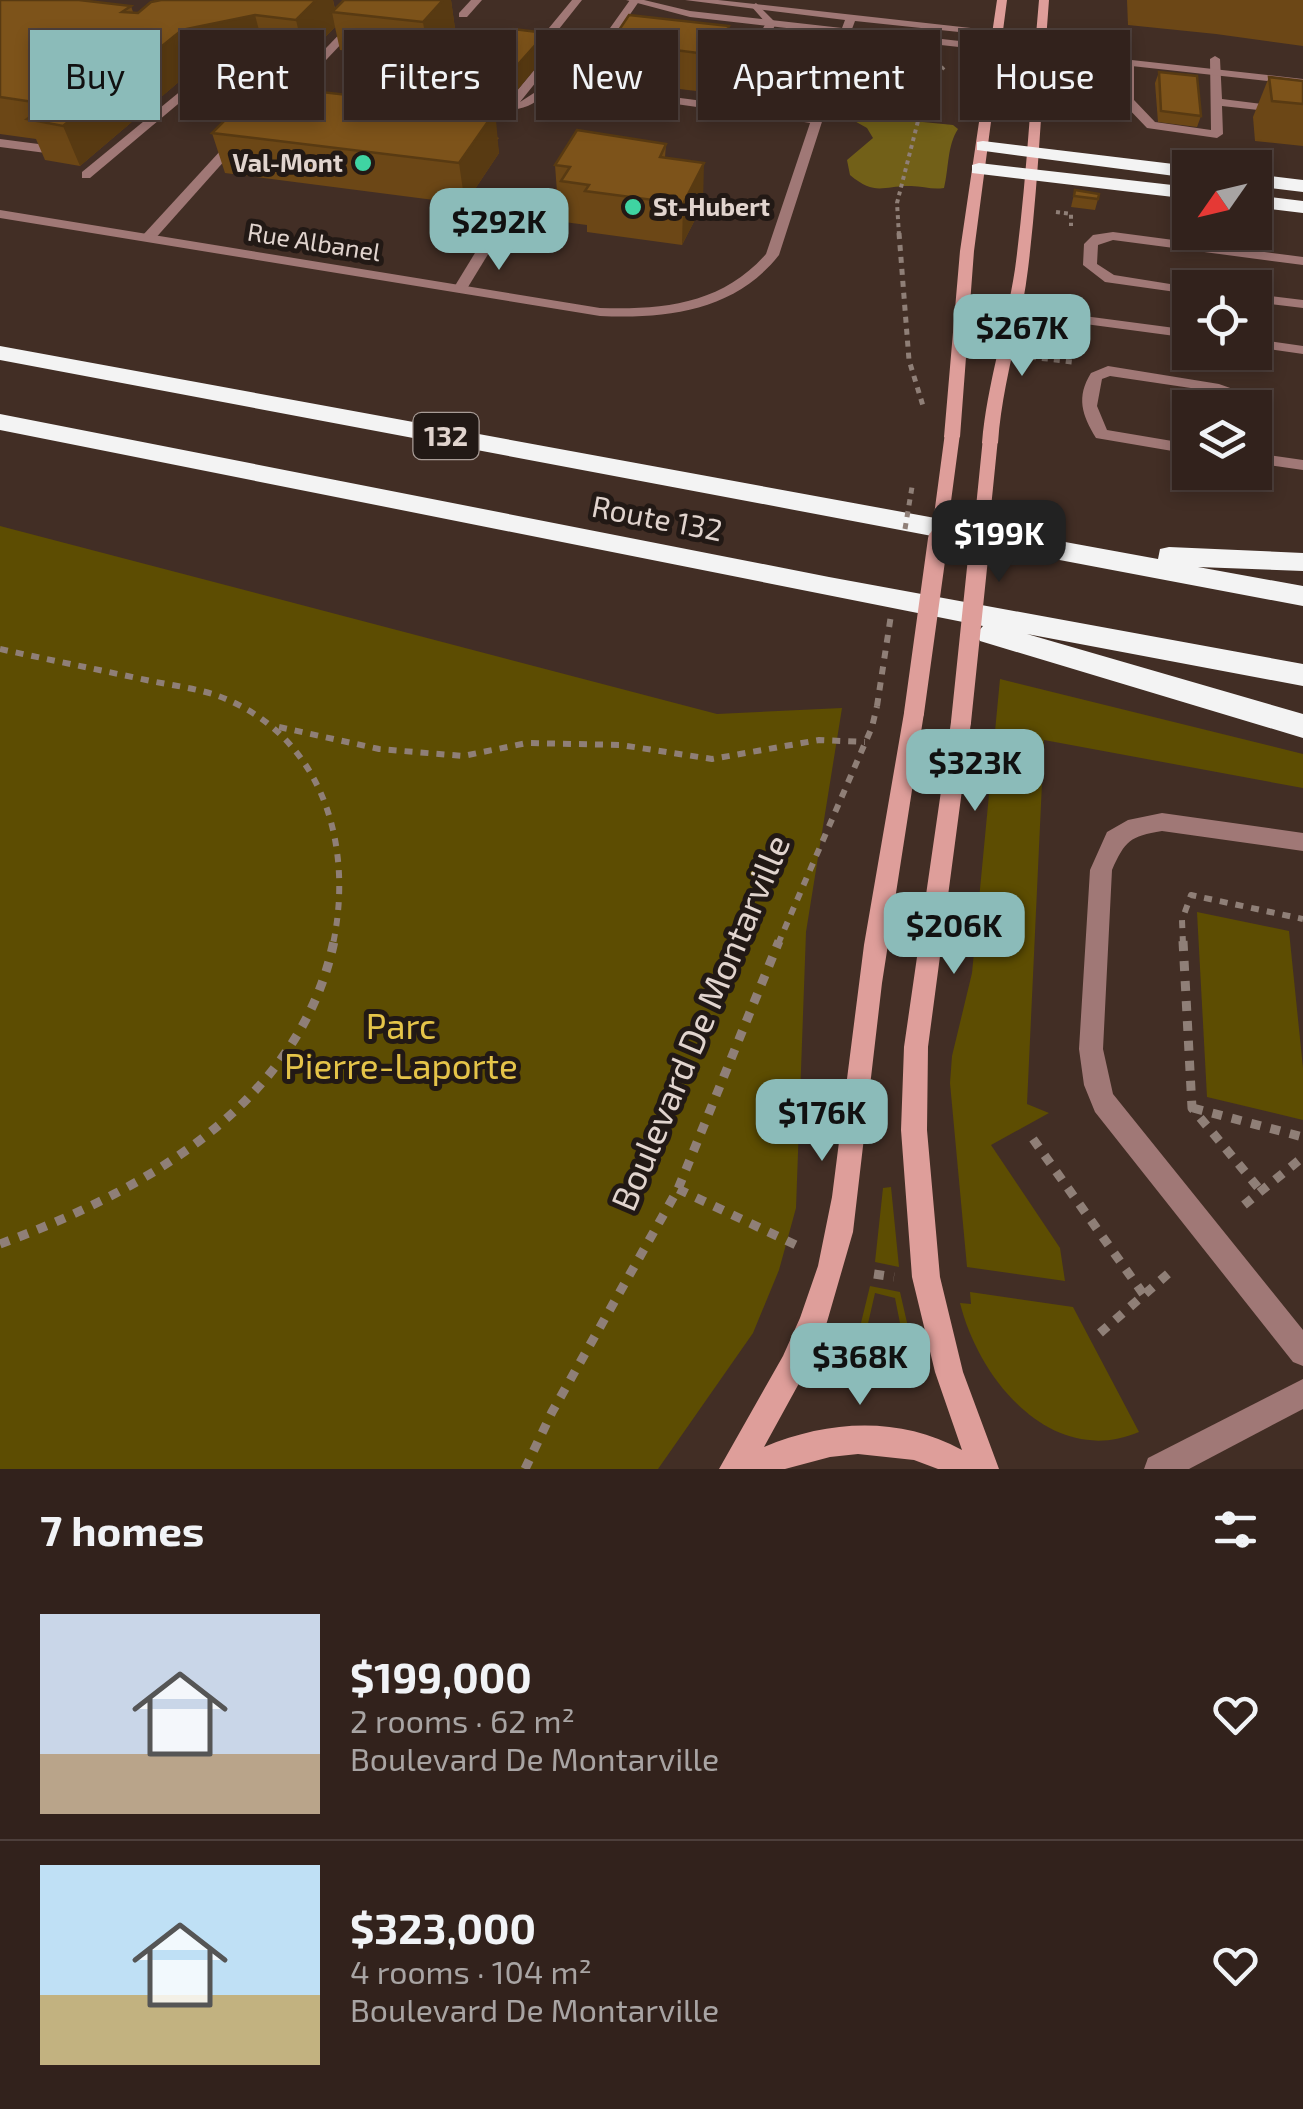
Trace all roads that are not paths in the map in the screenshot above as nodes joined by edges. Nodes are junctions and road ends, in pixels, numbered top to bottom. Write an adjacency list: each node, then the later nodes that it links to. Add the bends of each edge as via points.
1 (477, 0): 9 (street)
2 (577, 0): 31 (street, via 549,34 570,52 532,104)
3 (633, 0): 10 (street); 12 (street)
4 (690, 0): 8 (street)
5 (1002, 0): 15 (street)
6 (1044, 0): 16 (street)
7 (373, 6): 22 (street)
8 (756, 6): 10 (street); 11 (street)
9 (463, 15)
10 (771, 23): 11 (street); 13 (street)
11 (849, 24): 14 (street, Rue Albanel); 17 (street); 19 (street)
12 (614, 30)
13 (767, 30)
14 (847, 30)
15 (998, 30)
16 (1043, 30)
17 (960, 31)
18 (684, 41): 20 (street)
19 (960, 42)
20 (698, 43)
21 (1130, 52): 24 (street)
22 (324, 56)
23 (1130, 62): 24 (street)
24 (1215, 66): 25 (street); 26 (street); 32 (street)
25 (1303, 71)
26 (1303, 82)
27 (180, 97): 45 (street)
28 (1130, 101): 30 (street)
29 (1130, 103): 32 (street, via 1152,125 1217,134)
30 (1156, 104)
31 (516, 107)
32 (1213, 108): 33 (street)
33 (1303, 112)
34 (818, 120): 56 (street, Rue Albanel, via 772,256 728,293 685,308 618,313)
35 (987, 120): 39 (street)
36 (1035, 120): 41 (street)
37 (244, 132): 53 (street)
38 (0, 143): 40 (street)
39 (983, 146): 41 (highway); 42 (street)
40 (46, 149)
41 (1031, 152): 43 (highway); 44 (street)
42 (979, 168): 44 (highway); 78 (street, bridge, via 952,437 865,1020 851,1159 832,1258 806,1336)
43 (1172, 170)
44 (1028, 174): 48 (highway); 59 (street)
45 (86, 175)
46 (1272, 182): 47 (highway)
47 (1303, 186)
48 (1172, 191)
49 (1272, 203): 50 (highway)
50 (1303, 207)
51 (0, 214): 53 (street, Rue Albanel)
52 (494, 233): 56 (street)
53 (148, 238): 56 (street, Rue Albanel)
54 (1303, 261): 55 (street, via 1108,236 1091,244 1090,265 1104,277)
55 (1172, 287)
56 (460, 289)
57 (1272, 300): 58 (street)
58 (1303, 304)
59 (1016, 311): 60 (street); 81 (street, bridge, via 993,401 961,722 916,1046 914,1130 926,1277 949,1372)
60 (1172, 332)
61 (1272, 345): 62 (street)
62 (1303, 350)
63 (0, 353): 69 (highway, Route 132 / 132)
64 (1223, 390): 66 (street, via 1108,371 1096,376 1088,401 1102,434)
65 (0, 422): 71 (highway, Route 132 / 132)
66 (1172, 445)
67 (1272, 460): 68 (street)
68 (1303, 465)
69 (1056, 550): 70 (highway); 72 (highway, Route 132 / 132)
70 (1303, 562)
71 (829, 586): 73 (highway, Route 132 / 132); 74 (highway)
72 (1303, 596)
73 (1303, 675)
74 (1303, 726)
75 (1303, 842): 76 (street, via 1162,822 1136,826 1115,839 1101,870 1091,1049 1104,1103)
76 (1303, 1352)
77 (1303, 1393): 82 (street)
78 (734, 1469)
79 (748, 1469): 80 (street, via 803,1446 864,1438 929,1450)
80 (968, 1469)
81 (984, 1469)
82 (1158, 1469)

